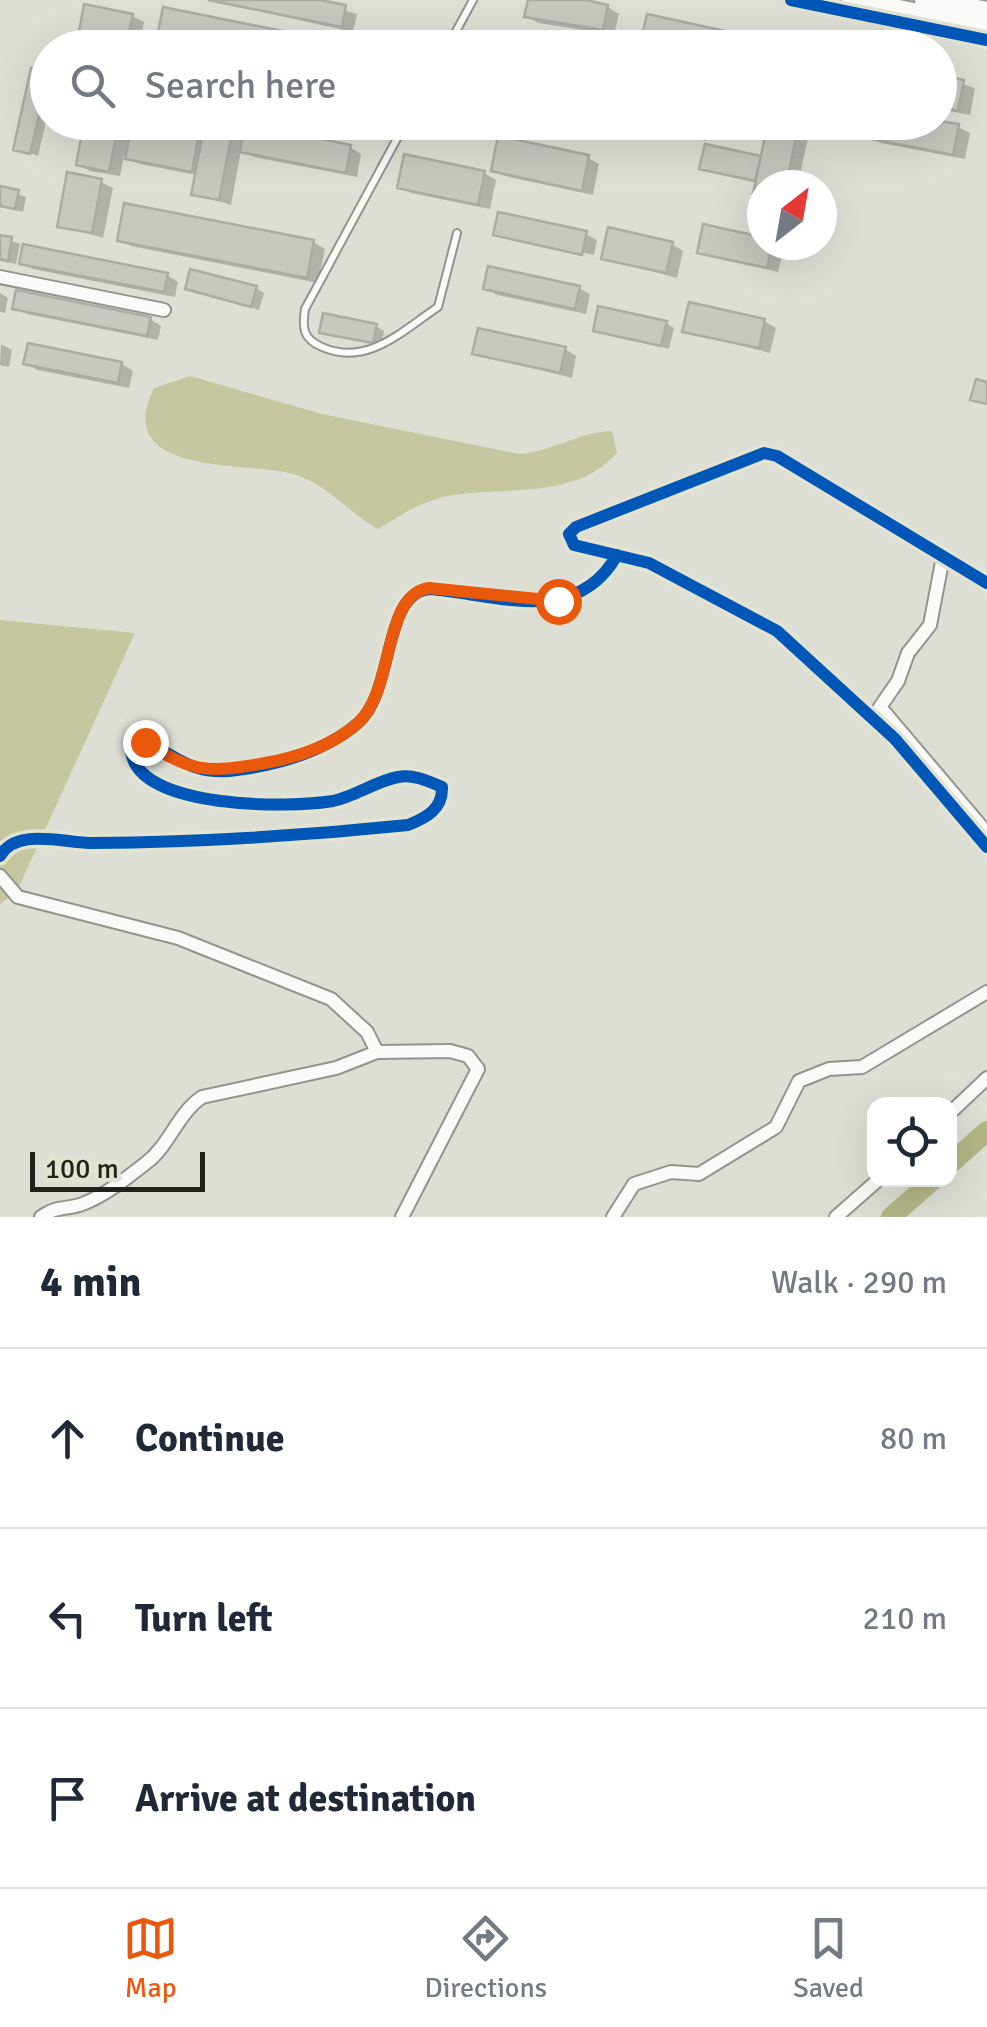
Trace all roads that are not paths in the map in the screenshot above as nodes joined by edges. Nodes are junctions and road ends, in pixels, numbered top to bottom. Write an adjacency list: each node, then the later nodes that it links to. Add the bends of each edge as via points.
1 (473, 0): 6 (lane)
2 (791, 0): 7 (lane)
3 (852, 0): 5 (main road)
4 (926, 0): 5 (main road)
5 (985, 13)
6 (457, 30)
7 (938, 30)
8 (957, 34): 9 (lane)
9 (987, 40)
10 (396, 140): 11 (lane, via 305,309 308,339 358,356 438,307)
11 (457, 232)
12 (0, 277): 13 (street)
13 (164, 310)
14 (617, 556): 15 (street, via 574,545 571,531 764,453); 18 (street, via 650,564 776,631 895,739); 19 (street, via 597,584 558,601 429,588 412,594 400,608 370,708 309,753 224,771 184,766 145,742 131,750 146,773 194,800 318,803 398,777 425,780 442,787 426,818 273,839 24,840)
15 (944, 557): 16 (street); 17 (street, via 930,624 880,707)
16 (987, 583)
17 (987, 833)
18 (987, 847)
19 (0, 856)
20 (0, 876): 22 (street, via 18,897 178,938 331,999 367,1032)
21 (987, 992): 28 (street, via 862,1067 829,1068 800,1081 776,1127 699,1174 671,1172 634,1184)
22 (377, 1052): 26 (street, via 336,1068 202,1097 187,1107 150,1160 96,1198); 27 (street, via 450,1051 468,1056 478,1069)
23 (987, 1078): 24 (street)
24 (957, 1106)
25 (870, 1187): 29 (street)
26 (41, 1217)
27 (402, 1217)
28 (612, 1217)
29 (836, 1217)

